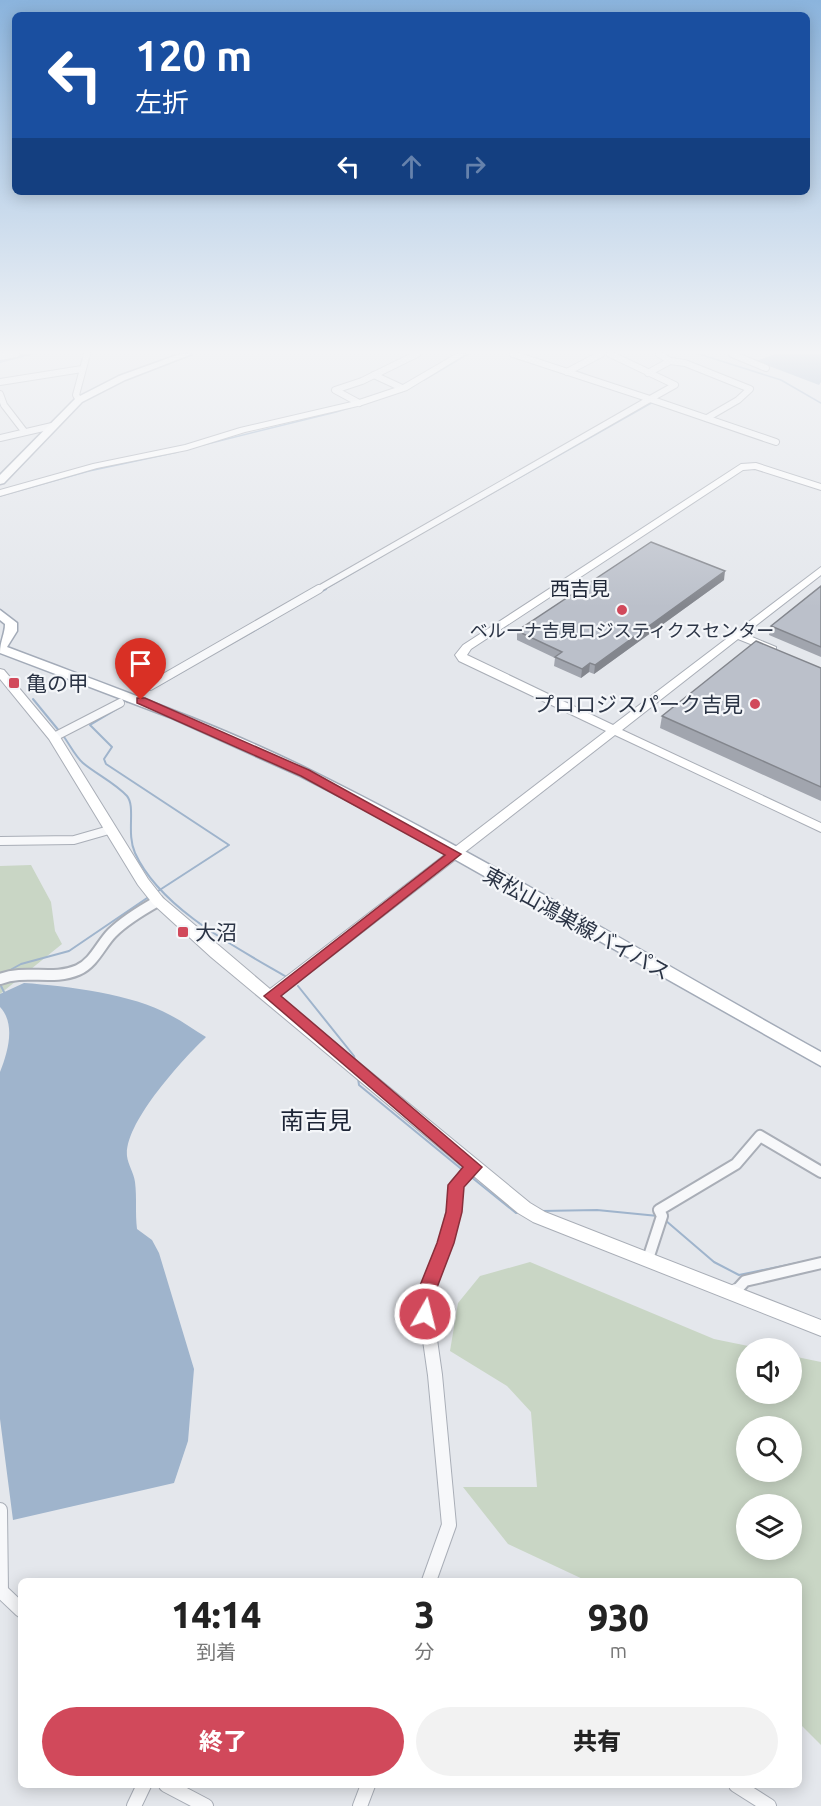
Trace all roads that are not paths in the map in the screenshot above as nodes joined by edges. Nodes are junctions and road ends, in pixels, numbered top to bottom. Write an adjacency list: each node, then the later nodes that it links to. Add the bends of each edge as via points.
1 (40, 438): 6 (main road)
2 (216, 438): 8 (street)
3 (582, 438): 15 (street)
4 (765, 438): 5 (street)
5 (776, 442)
6 (0, 481)
7 (821, 488): 17 (street, via 756,466 741,467 460,655)
8 (0, 493)
9 (821, 570): 11 (street)
10 (0, 614): 12 (main road, via 11,623 11,631)
11 (737, 634): 13 (street); 17 (street)
12 (1, 646): 22 (main road, 東松山鴻巣線バイパス, via 241,743)
13 (779, 652)
14 (0, 672): 18 (street)
15 (150, 686)
16 (120, 703): 18 (street)
17 (613, 730): 19 (street); 22 (street)
18 (54, 737): 20 (street)
19 (821, 828)
20 (110, 830): 21 (street, via 74,840); 23 (street)
21 (0, 841)
22 (458, 851): 25 (street); 26 (main road, 東松山鴻巣線バイパス); 27 (main road, 東松山鴻巣線バイパス)
23 (158, 901): 24 (street, via 113,932 80,969 65,974); 25 (street)
24 (0, 979)
25 (271, 996): 28 (street)
26 (821, 1048)
27 (821, 1060)
28 (474, 1167): 30 (street, via 539,1217); 36 (street, via 456,1185 446,1243 424,1298 449,1525)
29 (821, 1172): 30 (street, via 760,1136 736,1164 659,1210 662,1216)
30 (648, 1259): 32 (street)
31 (821, 1263): 32 (street, via 745,1281)
32 (734, 1293): 33 (street)
33 (821, 1328)
34 (0, 1510): 35 (street)
35 (0, 1531): 37 (street, via 1,1591)
36 (430, 1578)
37 (18, 1607)
38 (143, 1788): 42 (street)
39 (172, 1788): 43 (street)
40 (367, 1788): 44 (street)
41 (741, 1788): 45 (street)
42 (135, 1806)
43 (206, 1806)
44 (360, 1806)
45 (769, 1806)

